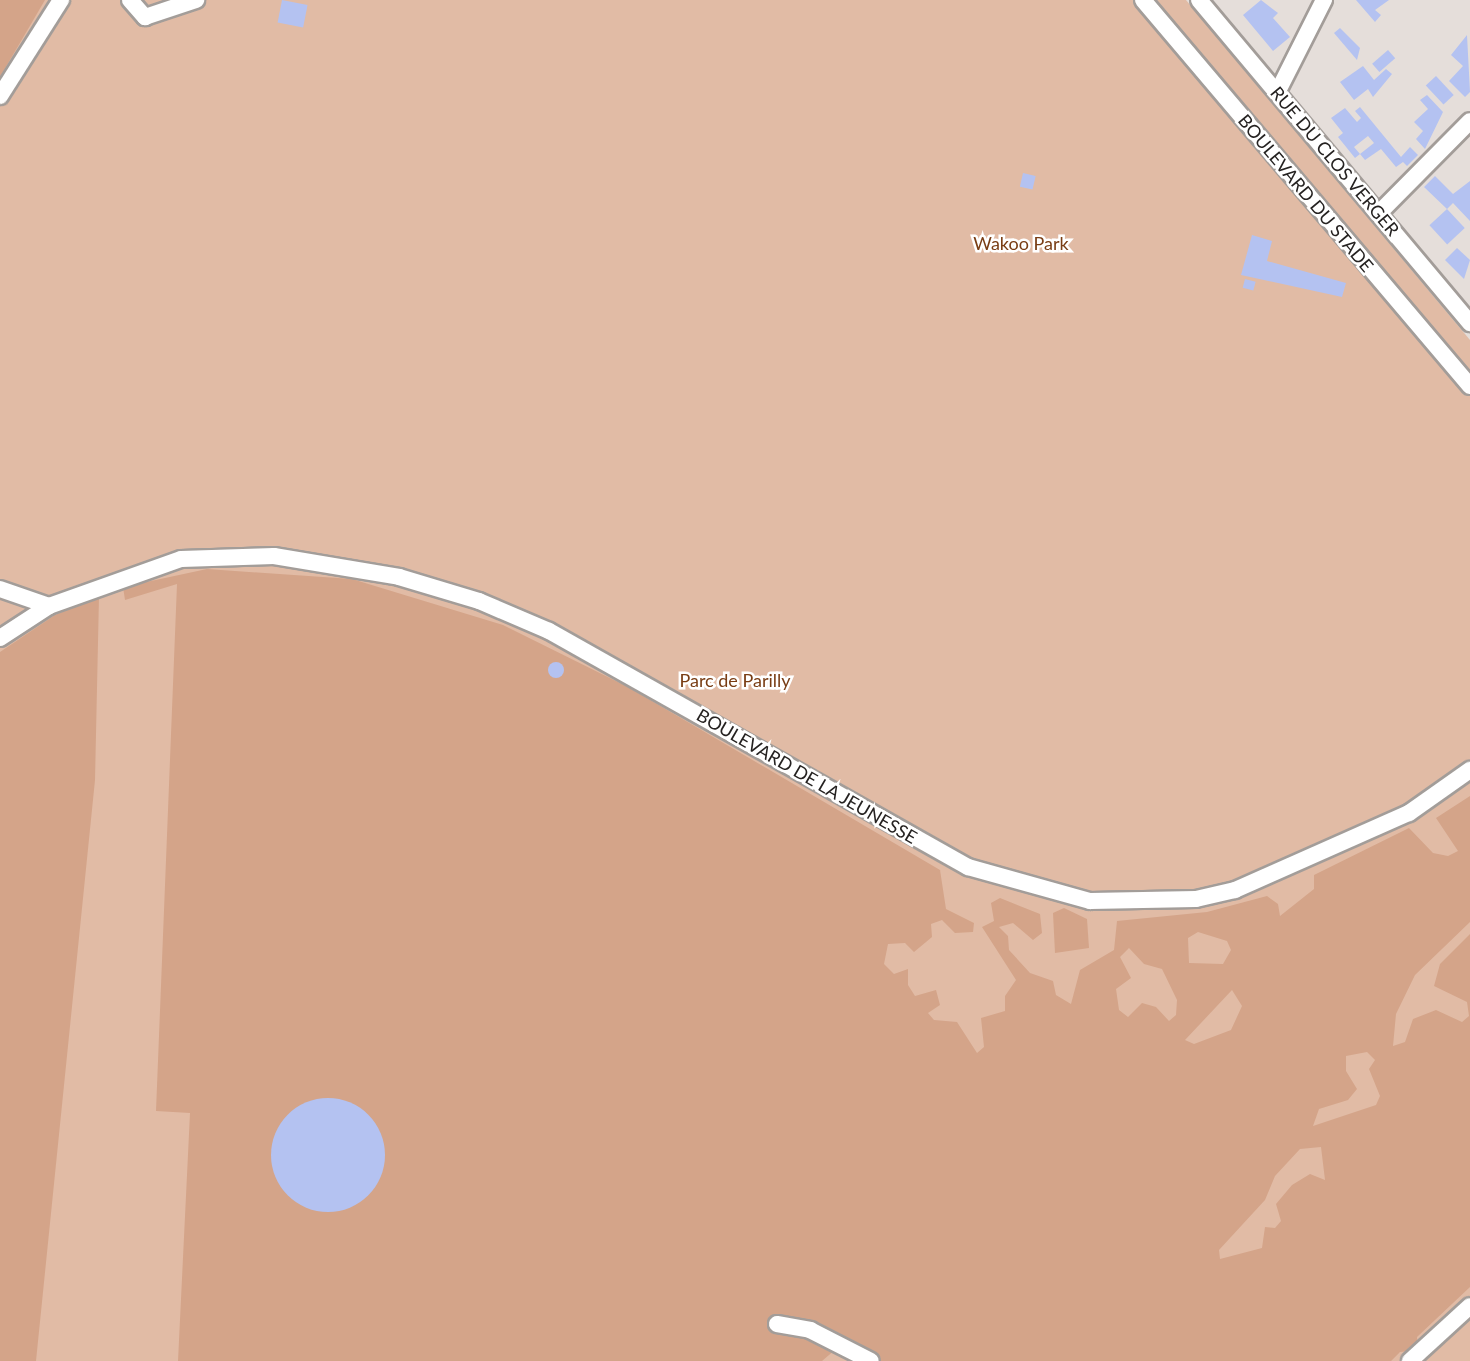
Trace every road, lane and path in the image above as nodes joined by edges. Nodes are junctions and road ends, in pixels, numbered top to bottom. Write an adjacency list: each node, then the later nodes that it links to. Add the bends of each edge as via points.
1 (61, 0): 8 (street)
2 (130, 0): 3 (street, via 145,17)
3 (196, 0)
4 (1143, 0): 12 (street, BOULEVARD DU STADE)
5 (1199, 0): 7 (street, RUE DU CLOS VERGER)
6 (1324, 0): 7 (street)
7 (1278, 91): 10 (street, RUE DU CLOS VERGER)
8 (0, 96)
9 (1470, 121): 10 (street)
10 (1379, 213): 11 (street, RUE DU CLOS VERGER)
11 (1470, 323)
12 (1470, 386)
13 (0, 589): 14 (street)
14 (49, 606): 15 (street, BOULEVARD DE LA JEUNESSE); 16 (street, BOULEVARD DE LA JEUNESSE, via 169,562 207,556 274,556 424,583 506,611 572,642 968,867 1089,901 1196,899 1235,890 1409,813)
15 (0, 638)
16 (1470, 770)
17 (1470, 1306): 20 (street)
18 (777, 1324): 19 (street, via 810,1329)
19 (871, 1361)
20 (1410, 1361)

